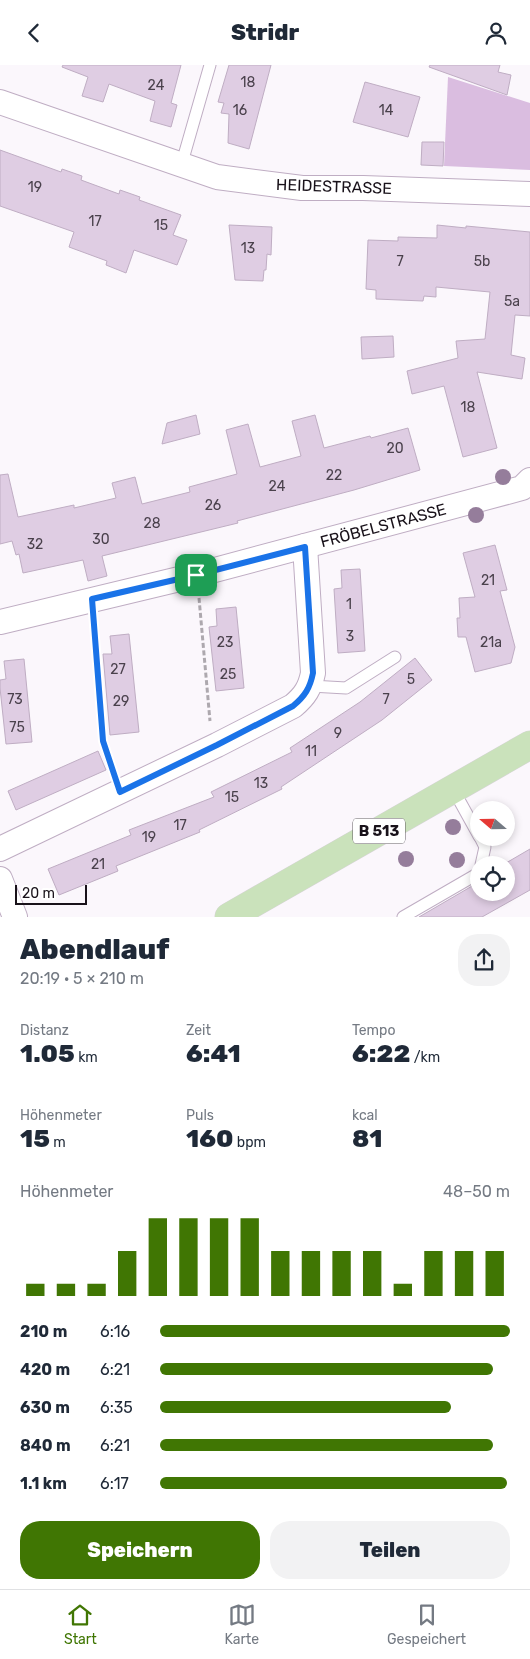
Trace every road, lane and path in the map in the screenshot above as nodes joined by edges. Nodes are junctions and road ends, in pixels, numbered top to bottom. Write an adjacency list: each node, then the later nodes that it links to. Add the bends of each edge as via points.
1 (210, 65): 3 (lane)
2 (0, 102): 3 (street, HEIDESTRASSE)
3 (181, 166): 4 (street, HEIDESTRASSE, via 217,177 302,188)
4 (530, 194)
5 (530, 480): 6 (street, FRÖBELSTRASSE, via 522,488)
6 (305, 547): 7 (street, FRÖBELSTRASSE); 11 (street, via 313,673)
7 (196, 575): 8 (street, FRÖBELSTRASSE); 12 (path, via 211,734)
8 (92, 599): 9 (street, FRÖBELSTRASSE); 15 (path, via 103,741)
9 (0, 622)
10 (395, 657): 11 (lane, via 346,688)
11 (310, 686): 12 (street, via 293,706)
12 (217, 745): 15 (street)
13 (530, 745): 14 (main road, B 513)
14 (453, 789): 16 (lane); 21 (main road, B 513)
15 (120, 792): 17 (street)
16 (470, 820)
17 (0, 849)
18 (470, 878): 22 (lane)
19 (0, 879): 20 (street)
20 (15, 917)
21 (229, 917)
22 (403, 917)

